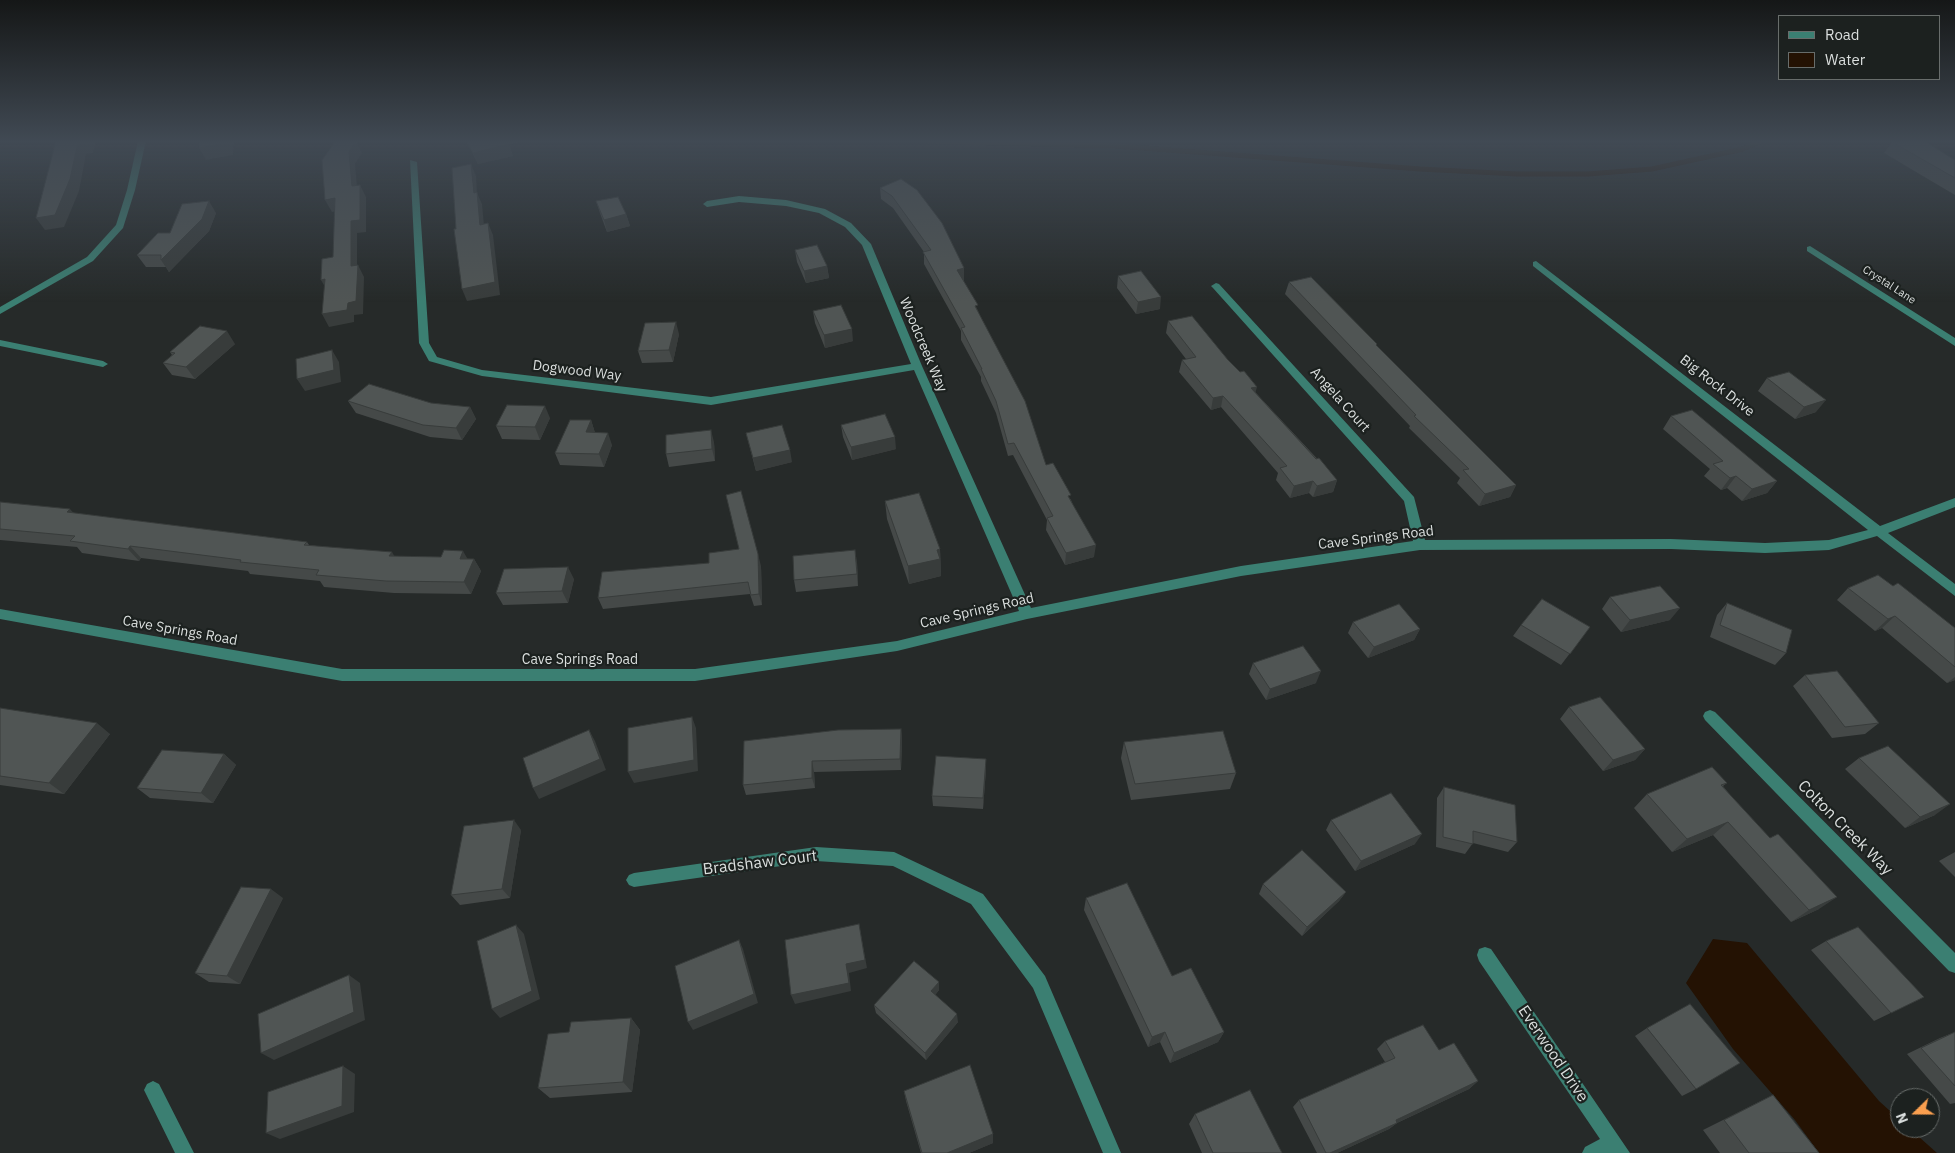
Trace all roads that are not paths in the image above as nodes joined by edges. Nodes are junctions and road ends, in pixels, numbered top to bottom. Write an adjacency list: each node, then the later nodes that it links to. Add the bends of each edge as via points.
1 (130, 195): 7 (street, via 120,226 90,258)
2 (416, 195): 11 (street, Dogwood Way, via 424,343 433,359 482,374 711,401)
3 (707, 204): 11 (street, Woodcreek Way, via 739,199 786,203 822,211 848,225 866,244)
4 (1810, 249): 8 (street, Crystal Lane)
5 (1536, 264): 13 (street, Big Rock Drive)
6 (1216, 286): 14 (street, Angela Court, via 1410,500)
7 (0, 311)
8 (1955, 343)
9 (0, 344): 10 (street)
10 (103, 364)
11 (917, 366): 17 (street, Woodcreek Way)
12 (1955, 502): 13 (street, Cave Springs Road)
13 (1880, 531): 14 (street, Cave Springs Road, via 1829,545 1765,548 1671,544); 15 (street, Big Rock Drive)
14 (1420, 545): 17 (street, Cave Springs Road, via 1242,571)
15 (1955, 591)
16 (0, 614): 17 (street, Cave Springs Road, via 342,675 695,674 897,646)
17 (1027, 614)
18 (1710, 716): 21 (street, Colton Creek Way)
19 (634, 880): 25 (street, Bradshaw Court, via 816,854 894,859 977,899 1039,982)
20 (1485, 955): 23 (street, Everwood Drive)
21 (1955, 965)
22 (153, 1090): 24 (street)
23 (1617, 1147): 26 (street)
24 (185, 1153)
25 (1112, 1153)
26 (1591, 1153)

